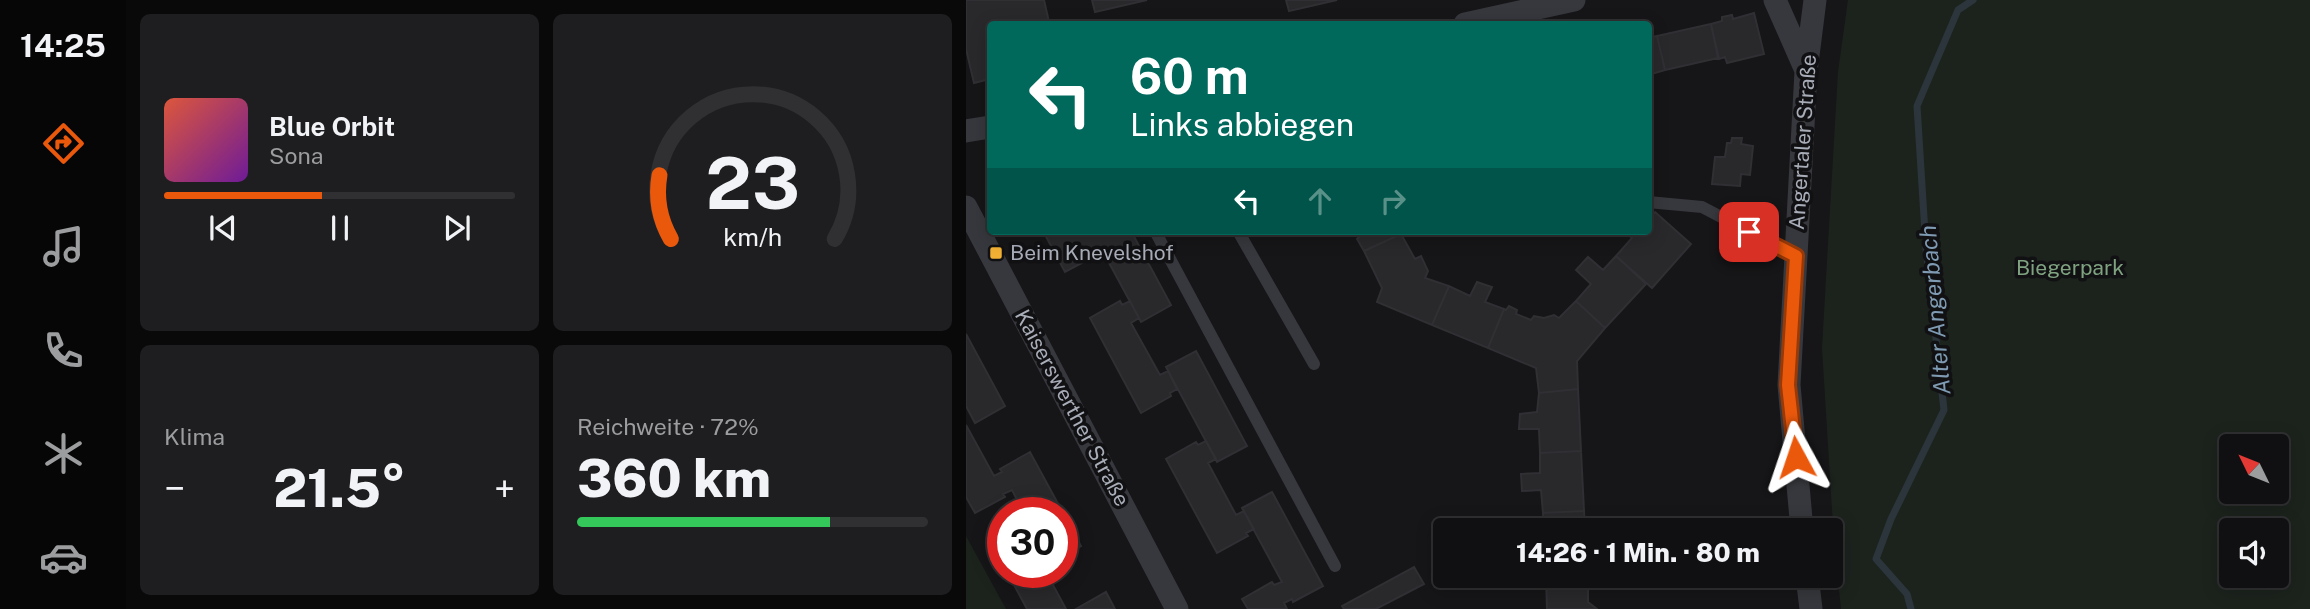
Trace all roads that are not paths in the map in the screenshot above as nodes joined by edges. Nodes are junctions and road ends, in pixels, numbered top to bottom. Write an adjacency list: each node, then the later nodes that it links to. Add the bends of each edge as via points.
1 (1574, 0): 4 (street)
2 (1775, 0): 5 (street)
3 (1814, 2): 5 (street, Angertaler Straße)
4 (1479, 21)
5 (1806, 71): 12 (street, Angertaler Straße)
6 (987, 128): 7 (street)
7 (966, 131)
8 (1652, 202): 12 (lane, via 1702,206)
9 (966, 208): 17 (street, Kaiserswerther Straße)
10 (1157, 235): 15 (lane)
11 (1239, 235): 13 (lane)
12 (1796, 256): 14 (street, Angertaler Straße, via 1788,385)
13 (1314, 364)
14 (1801, 518)
15 (1335, 566)
16 (1808, 588): 18 (street)
17 (1177, 609)
18 (1811, 609)

